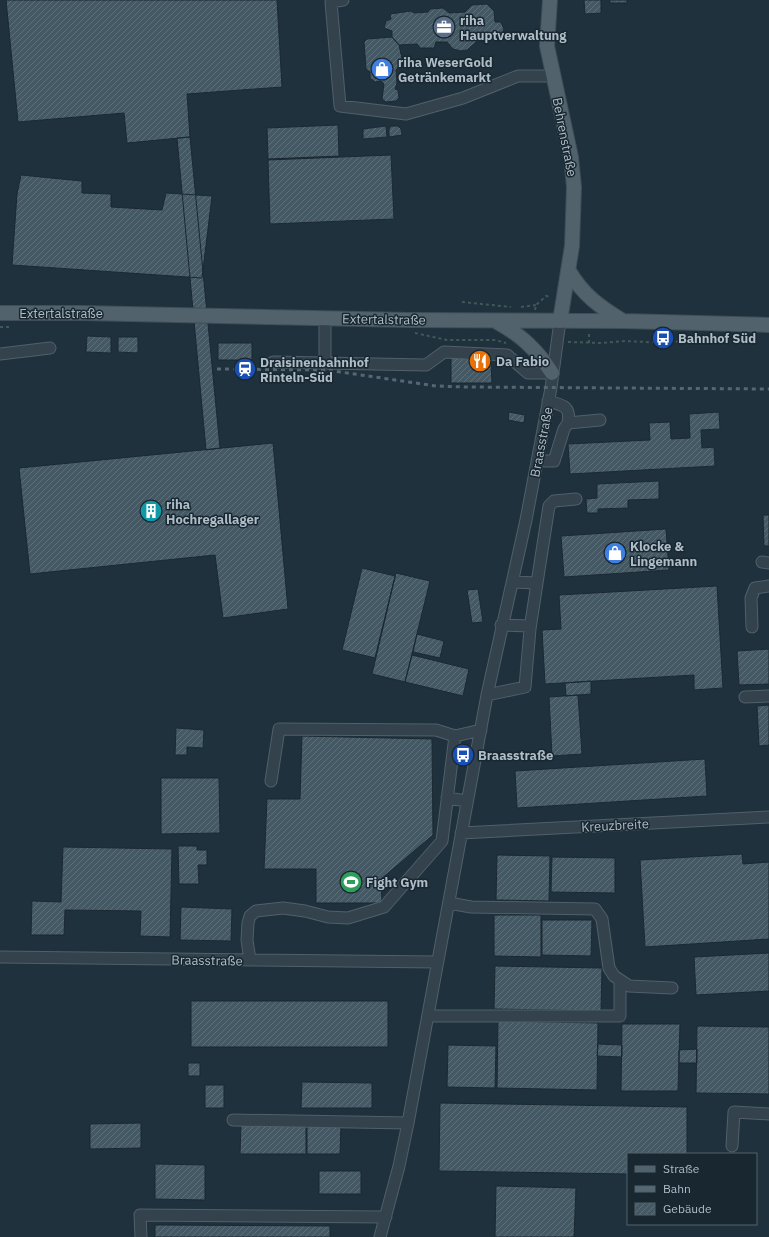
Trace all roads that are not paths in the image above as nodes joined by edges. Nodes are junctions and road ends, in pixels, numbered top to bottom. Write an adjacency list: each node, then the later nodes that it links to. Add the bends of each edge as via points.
1 (343, 0): 3 (street, via 330,2 340,106 406,114 463,98 518,76)
2 (550, 0): 3 (main road, Behrenstraße, via 547,46)
3 (552, 76): 4 (main road, Behrenstraße, via 571,157 574,187 574,229)
4 (569, 271): 8 (main road, Behrenstraße); 9 (main road, via 592,301)
5 (0, 313): 6 (main road, Extertalstraße)
6 (324, 318): 7 (main road, Extertalstraße); 14 (street)
7 (495, 321): 8 (main road, Extertalstraße); 15 (main road, via 516,332 530,344)
8 (560, 321): 9 (main road, Extertalstraße); 15 (street, Braasstraße)
9 (624, 321): 10 (main road, Extertalstraße)
10 (769, 325)
11 (50, 348): 12 (street)
12 (0, 354)
13 (273, 362): 14 (street)
14 (325, 364): 15 (street, via 426,365 444,352 507,355 528,373)
15 (552, 373): 16 (street, Braasstraße)
16 (548, 401): 18 (street, via 567,409 570,414); 19 (street, Braasstraße)
17 (600, 420): 18 (street)
18 (568, 423): 19 (street, via 564,428 554,461)
19 (537, 461): 22 (street, Braasstraße)
20 (576, 498): 21 (street, via 554,501 549,506)
21 (547, 516): 22 (street); 24 (street)
22 (526, 520): 23 (street, Braasstraße)
23 (513, 582): 24 (street); 26 (street, Braasstraße)
24 (537, 583): 27 (street)
25 (769, 586): 28 (street, via 755,588 751,598)
26 (501, 625): 27 (street); 29 (street, Braasstraße)
27 (530, 626): 29 (street, via 525,687)
28 (752, 626)
29 (487, 695): 32 (street, Braasstraße)
30 (769, 696): 31 (street)
31 (745, 697)
32 (481, 730): 33 (street); 36 (street, Braasstraße)
33 (455, 736): 34 (street, via 436,730 279,729); 35 (street)
34 (271, 781)
35 (447, 798): 36 (street); 41 (street, via 442,841 384,907 348,918 328,917 283,908 256,911 250,916 248,923)
36 (467, 801): 38 (street, Braasstraße)
37 (769, 817): 38 (street, Kreuzbreite)
38 (462, 833): 39 (street, Braasstraße)
39 (449, 903): 42 (street, Braasstraße); 43 (street, via 472,907 595,909 602,919 609,968)
40 (0, 958): 41 (street, Braasstraße)
41 (250, 960): 42 (street, Braasstraße)
42 (437, 962): 45 (street, Braasstraße)
43 (620, 982): 44 (street, via 629,986); 45 (street, via 620,1016)
44 (672, 988)
45 (428, 1016): 48 (street, Braasstraße)
46 (769, 1114): 49 (street, via 734,1112)
47 (233, 1120): 48 (street)
48 (408, 1123): 50 (street, Braasstraße)
49 (732, 1146)
50 (386, 1216): 51 (street, via 140,1215); 52 (street, Braasstraße)
51 (141, 1237)
52 (380, 1237)

